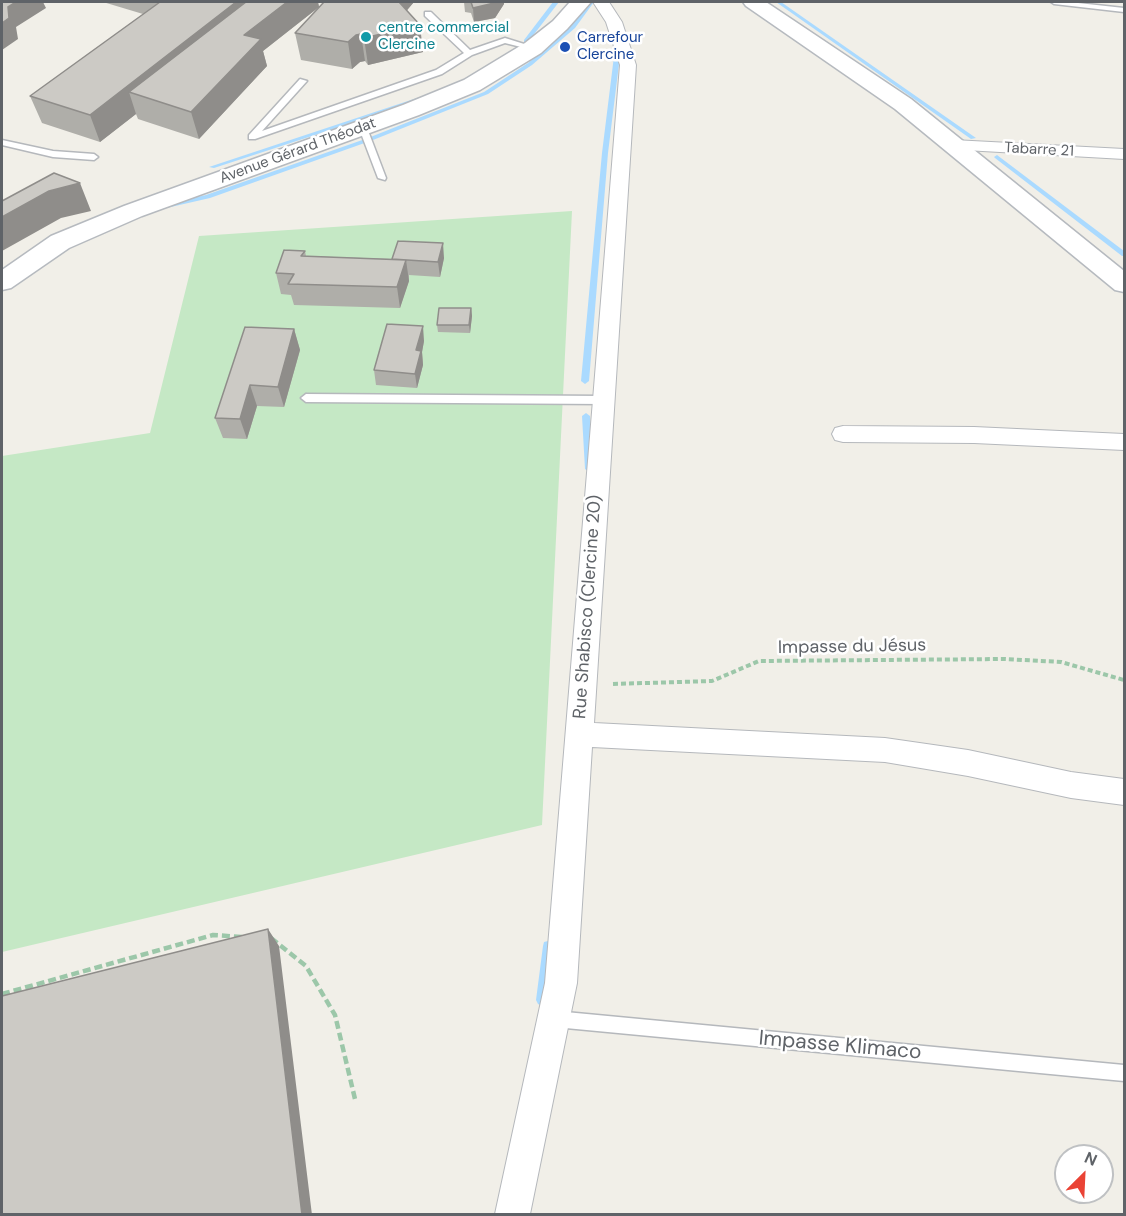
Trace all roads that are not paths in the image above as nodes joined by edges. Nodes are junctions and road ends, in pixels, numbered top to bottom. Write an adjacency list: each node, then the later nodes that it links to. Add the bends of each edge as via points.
1 (583, 2): 6 (street, Avenue Gérard Théodat); 18 (street, Rue Shabisco (Clercine 20), via 614,22 628,65)
2 (753, 2): 11 (street, via 903,104)
3 (1054, 2): 4 (lane)
4 (1125, 10)
5 (428, 14): 7 (lane)
6 (533, 48): 7 (lane, via 505,40); 9 (street, Avenue Gérard Théodat, via 472,85)
7 (469, 53): 8 (lane, via 439,72 252,138)
8 (303, 81)
9 (363, 128): 14 (lane); 15 (street, Avenue Gérard Théodat, via 133,210 60,242)
10 (2, 143): 13 (lane, via 53,154)
11 (953, 145): 12 (street, Tabarre 21); 16 (street)
12 (1125, 154)
13 (94, 157)
14 (382, 178)
15 (2, 282)
16 (1125, 284)
17 (306, 398): 18 (lane)
18 (604, 400): 21 (street, Rue Shabisco (Clercine 20))
19 (843, 434): 20 (street)
20 (1125, 442)
21 (579, 734): 22 (street, via 885,750); 23 (street, Rue Shabisco (Clercine 20))
22 (1125, 792)
23 (555, 1019): 24 (lane, Impasse Klimaco); 25 (street, Rue Shabisco (Clercine 20))
24 (1125, 1073)
25 (512, 1215)

